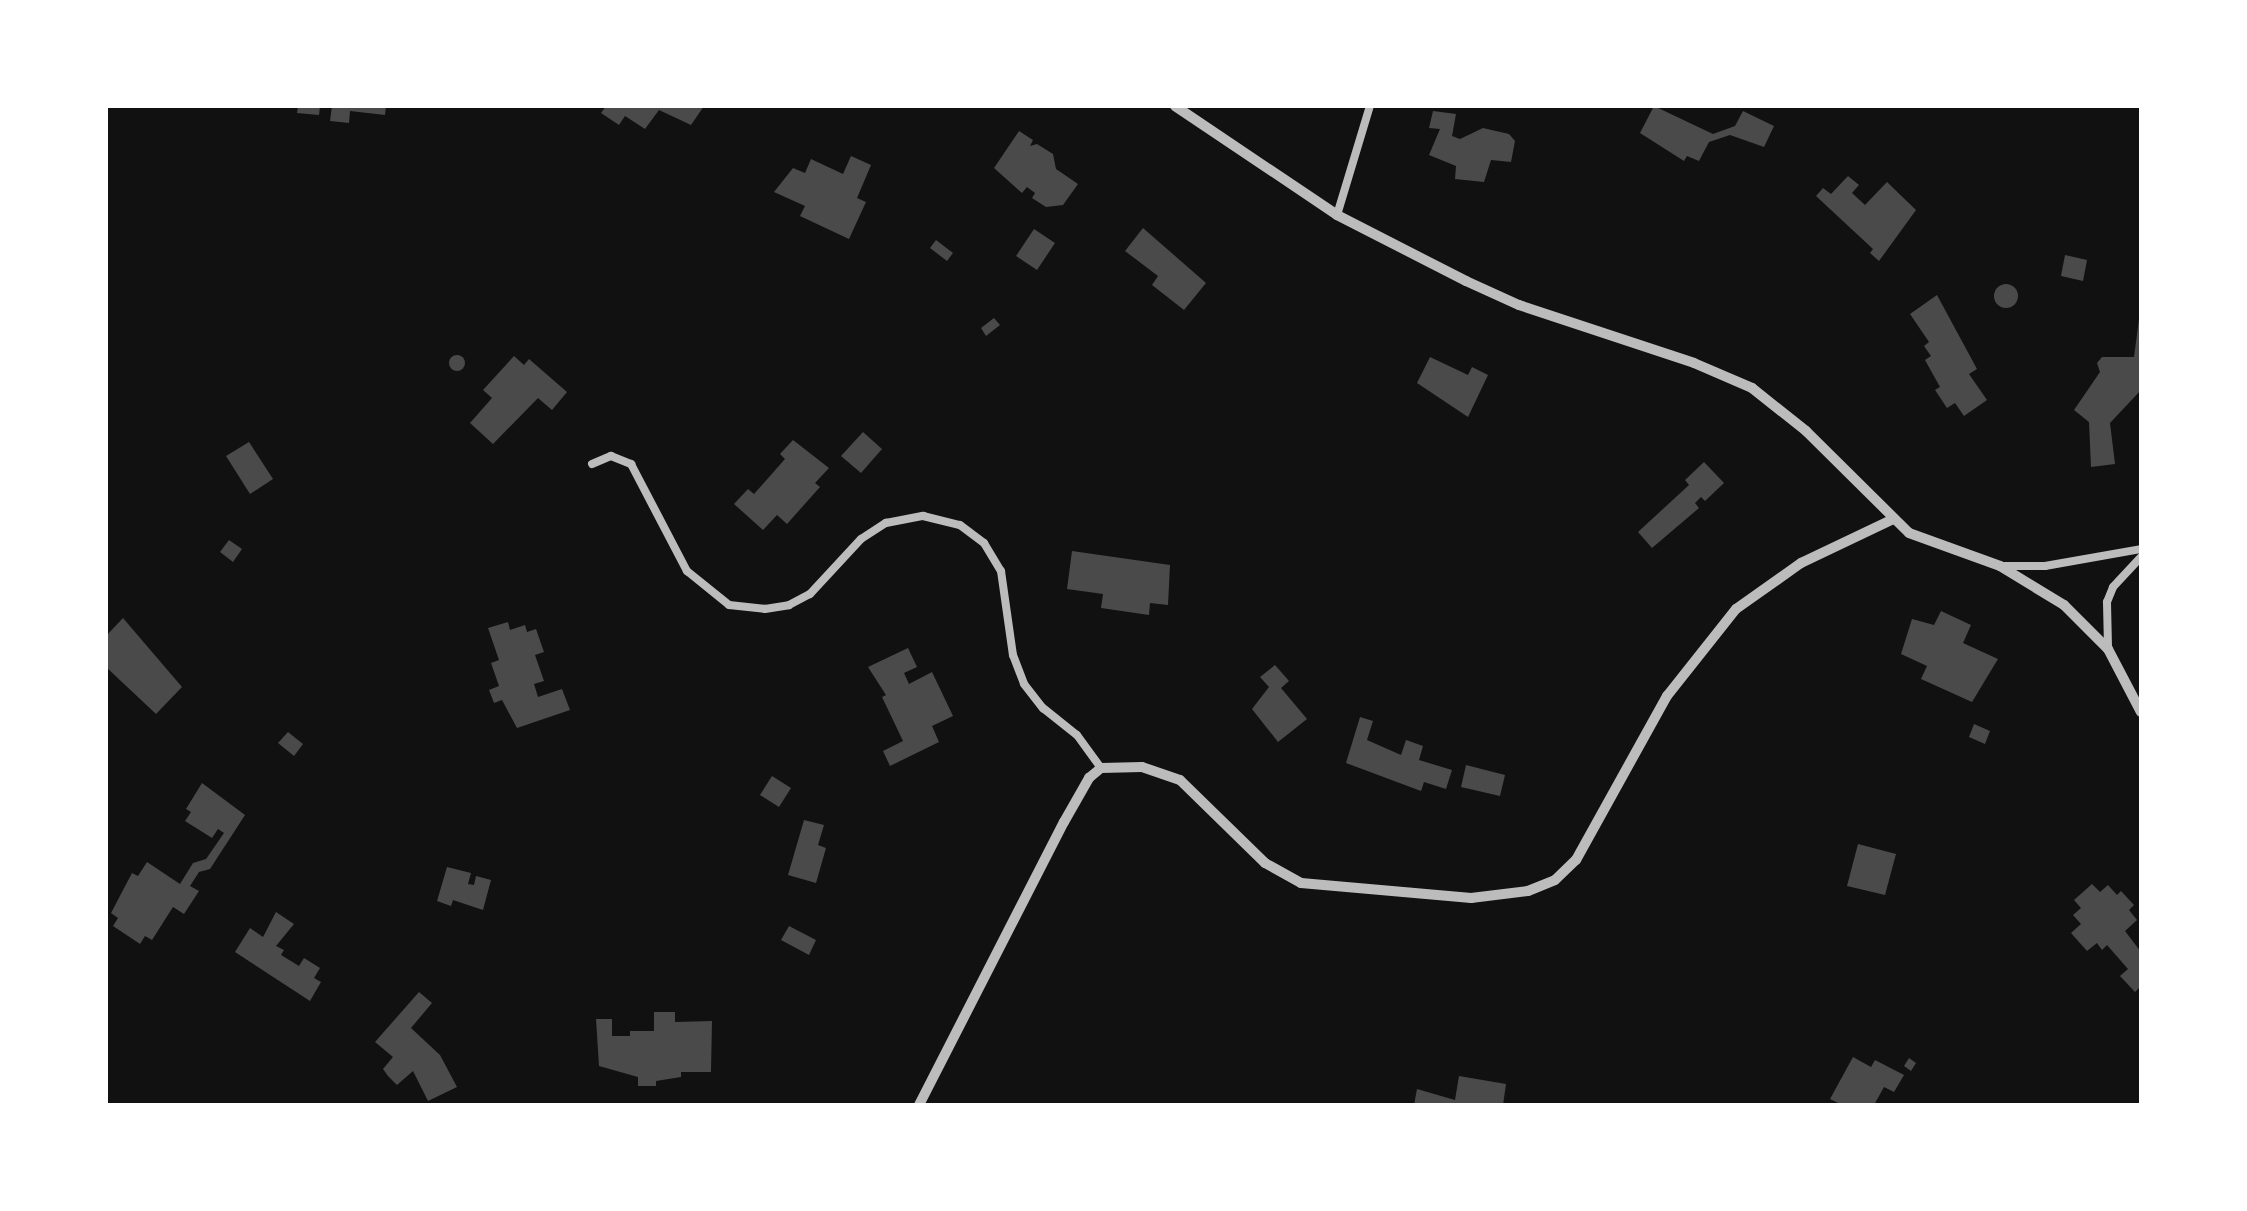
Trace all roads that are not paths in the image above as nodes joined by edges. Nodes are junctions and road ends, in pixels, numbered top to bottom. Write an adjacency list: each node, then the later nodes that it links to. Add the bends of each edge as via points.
1 (1175, 106): 3 (street)
2 (1370, 106): 3 (street)
3 (1337, 215): 5 (street, via 1519,305 1694,363 1752,388 1806,431)
4 (592, 464): 11 (street, via 611,456 631,464 687,571 729,605 789,605 810,594 861,539 886,523 923,516 960,525 984,543 1001,571 1013,655 1024,684 1043,708 1077,735)
5 (1891, 520): 8 (street, via 1909,533); 11 (street, via 1801,563 1736,609 1667,696 1576,860 1555,880 1528,891 1471,898 1301,883 1265,863 1180,780 1142,767)
6 (2141, 549): 8 (street, via 2045,566)
7 (2141, 557): 9 (street, via 2113,587 2107,602)
8 (2000, 566): 9 (street, via 2064,605)
9 (2108, 649): 10 (street)
10 (2141, 712)
11 (1101, 768): 12 (street, via 1089,778 1064,822)
12 (919, 1105)

